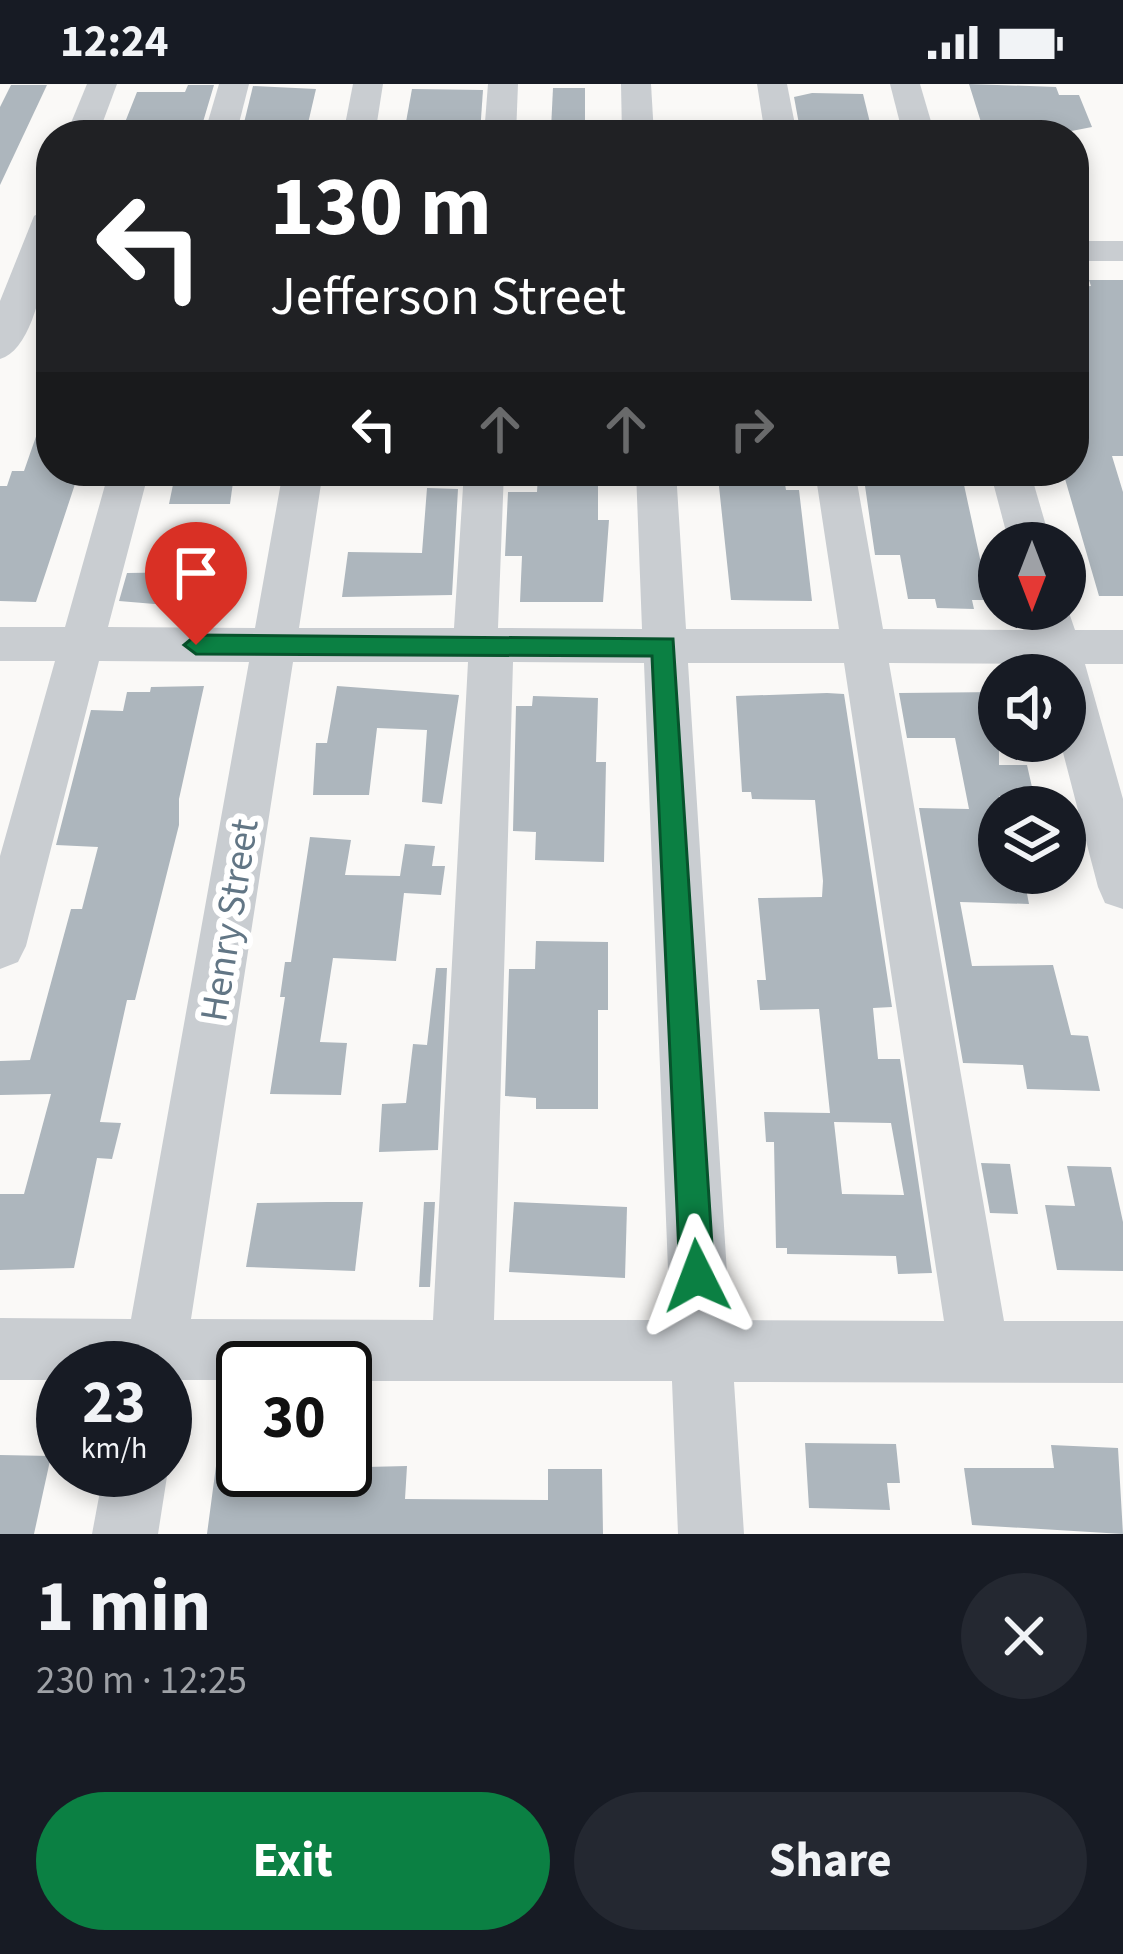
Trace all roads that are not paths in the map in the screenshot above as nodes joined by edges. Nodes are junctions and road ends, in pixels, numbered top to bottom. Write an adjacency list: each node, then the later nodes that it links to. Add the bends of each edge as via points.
1 (102, 84): 8 (street)
2 (234, 84): 9 (street)
3 (368, 84): 10 (street)
4 (503, 84): 11 (street)
5 (636, 84): 12 (street)
6 (772, 84): 13 (street)
7 (905, 84): 14 (street)
8 (88, 120)
9 (224, 120)
10 (362, 120)
11 (501, 120)
12 (637, 120)
13 (778, 120)
14 (915, 120)
15 (36, 241): 16 (street)
16 (0, 249)
17 (1089, 251): 18 (street)
18 (1123, 251)
19 (36, 264): 20 (street)
20 (0, 347)
21 (125, 486): 32 (street)
22 (300, 486): 33 (street, Henry Street)
23 (484, 486): 34 (street)
24 (657, 486): 35 (street)
25 (838, 486): 36 (street)
26 (1014, 486): 27 (street)
27 (1024, 522)
28 (1033, 630): 36 (street)
29 (1054, 630): 38 (street)
30 (1060, 630): 37 (street)
31 (0, 644): 32 (street)
32 (82, 644): 33 (street); 39 (street)
33 (274, 645): 34 (street); 40 (street, Henry Street)
34 (483, 646): 35 (street); 42 (street)
35 (664, 646): 36 (street); 44 (street)
36 (864, 647): 45 (street)
37 (1123, 647)
38 (1123, 887)
39 (0, 946)
40 (157, 1341)
41 (0, 1349): 43 (street)
42 (462, 1350): 44 (street); 47 (street)
43 (36, 1351)
44 (701, 1351): 45 (street); 50 (street)
45 (979, 1352): 46 (street)
46 (1123, 1352)
47 (192, 1358)
48 (131, 1497): 49 (street)
49 (125, 1534)
50 (710, 1534)

